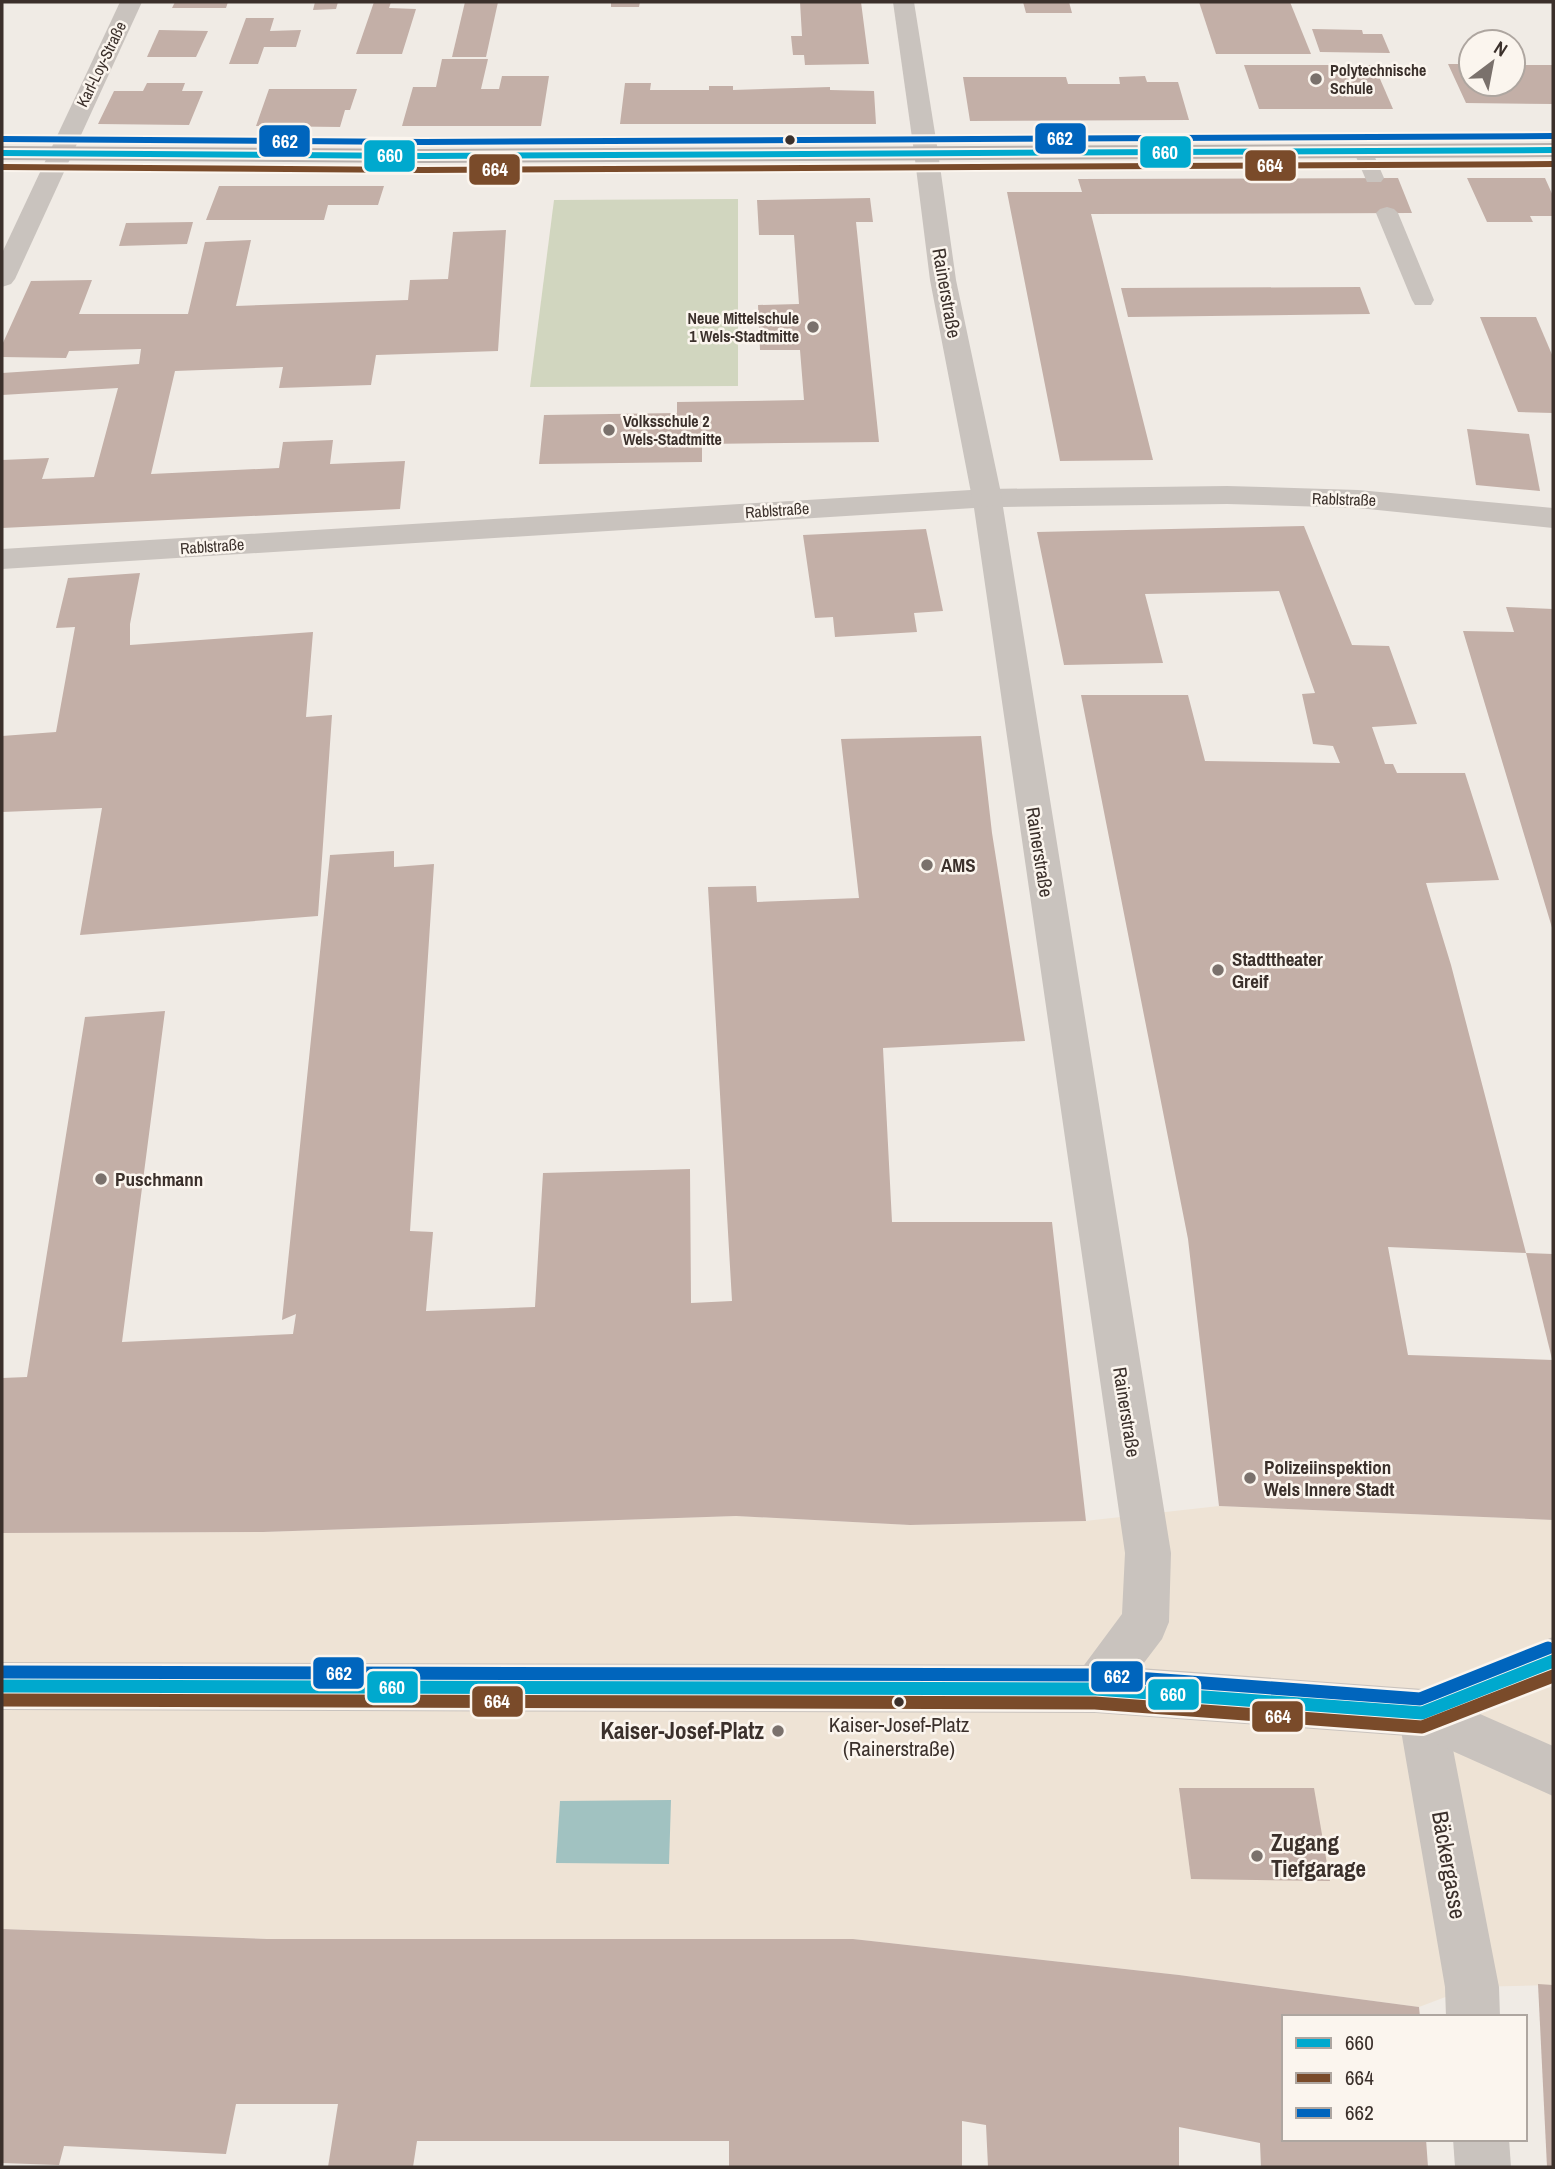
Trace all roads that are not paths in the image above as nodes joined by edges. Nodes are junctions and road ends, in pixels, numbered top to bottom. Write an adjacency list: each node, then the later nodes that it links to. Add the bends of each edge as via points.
1 (131, 2): 7 (street, Karl-Loy-Straße)
2 (903, 2): 5 (street, Rainerstraße)
3 (1553, 149): 4 (main road)
4 (1363, 150): 5 (main road); 8 (lane)
5 (926, 152): 7 (main road); 12 (street, Rainerstraße, via 943,279)
6 (2, 153): 7 (main road)
7 (58, 153): 10 (street, Karl-Loy-Straße)
8 (1374, 178)
9 (1387, 213): 11 (lane)
10 (2, 279)
11 (1423, 300)
12 (987, 498): 13 (street, Rablstraße, via 1227,495 1358,499); 14 (street, Rablstraße); 17 (street, Rainerstraße, via 1149,1553 1145,1622)
13 (1553, 518)
14 (2, 559)
15 (1553, 1661): 18 (street)
16 (2, 1686): 17 (street)
17 (1096, 1689): 18 (street)
18 (1422, 1713): 19 (street); 20 (street, Bäckergasse)
19 (1553, 1771)
20 (1474, 2015)
21 (1481, 2141): 22 (street)
22 (1483, 2167)

